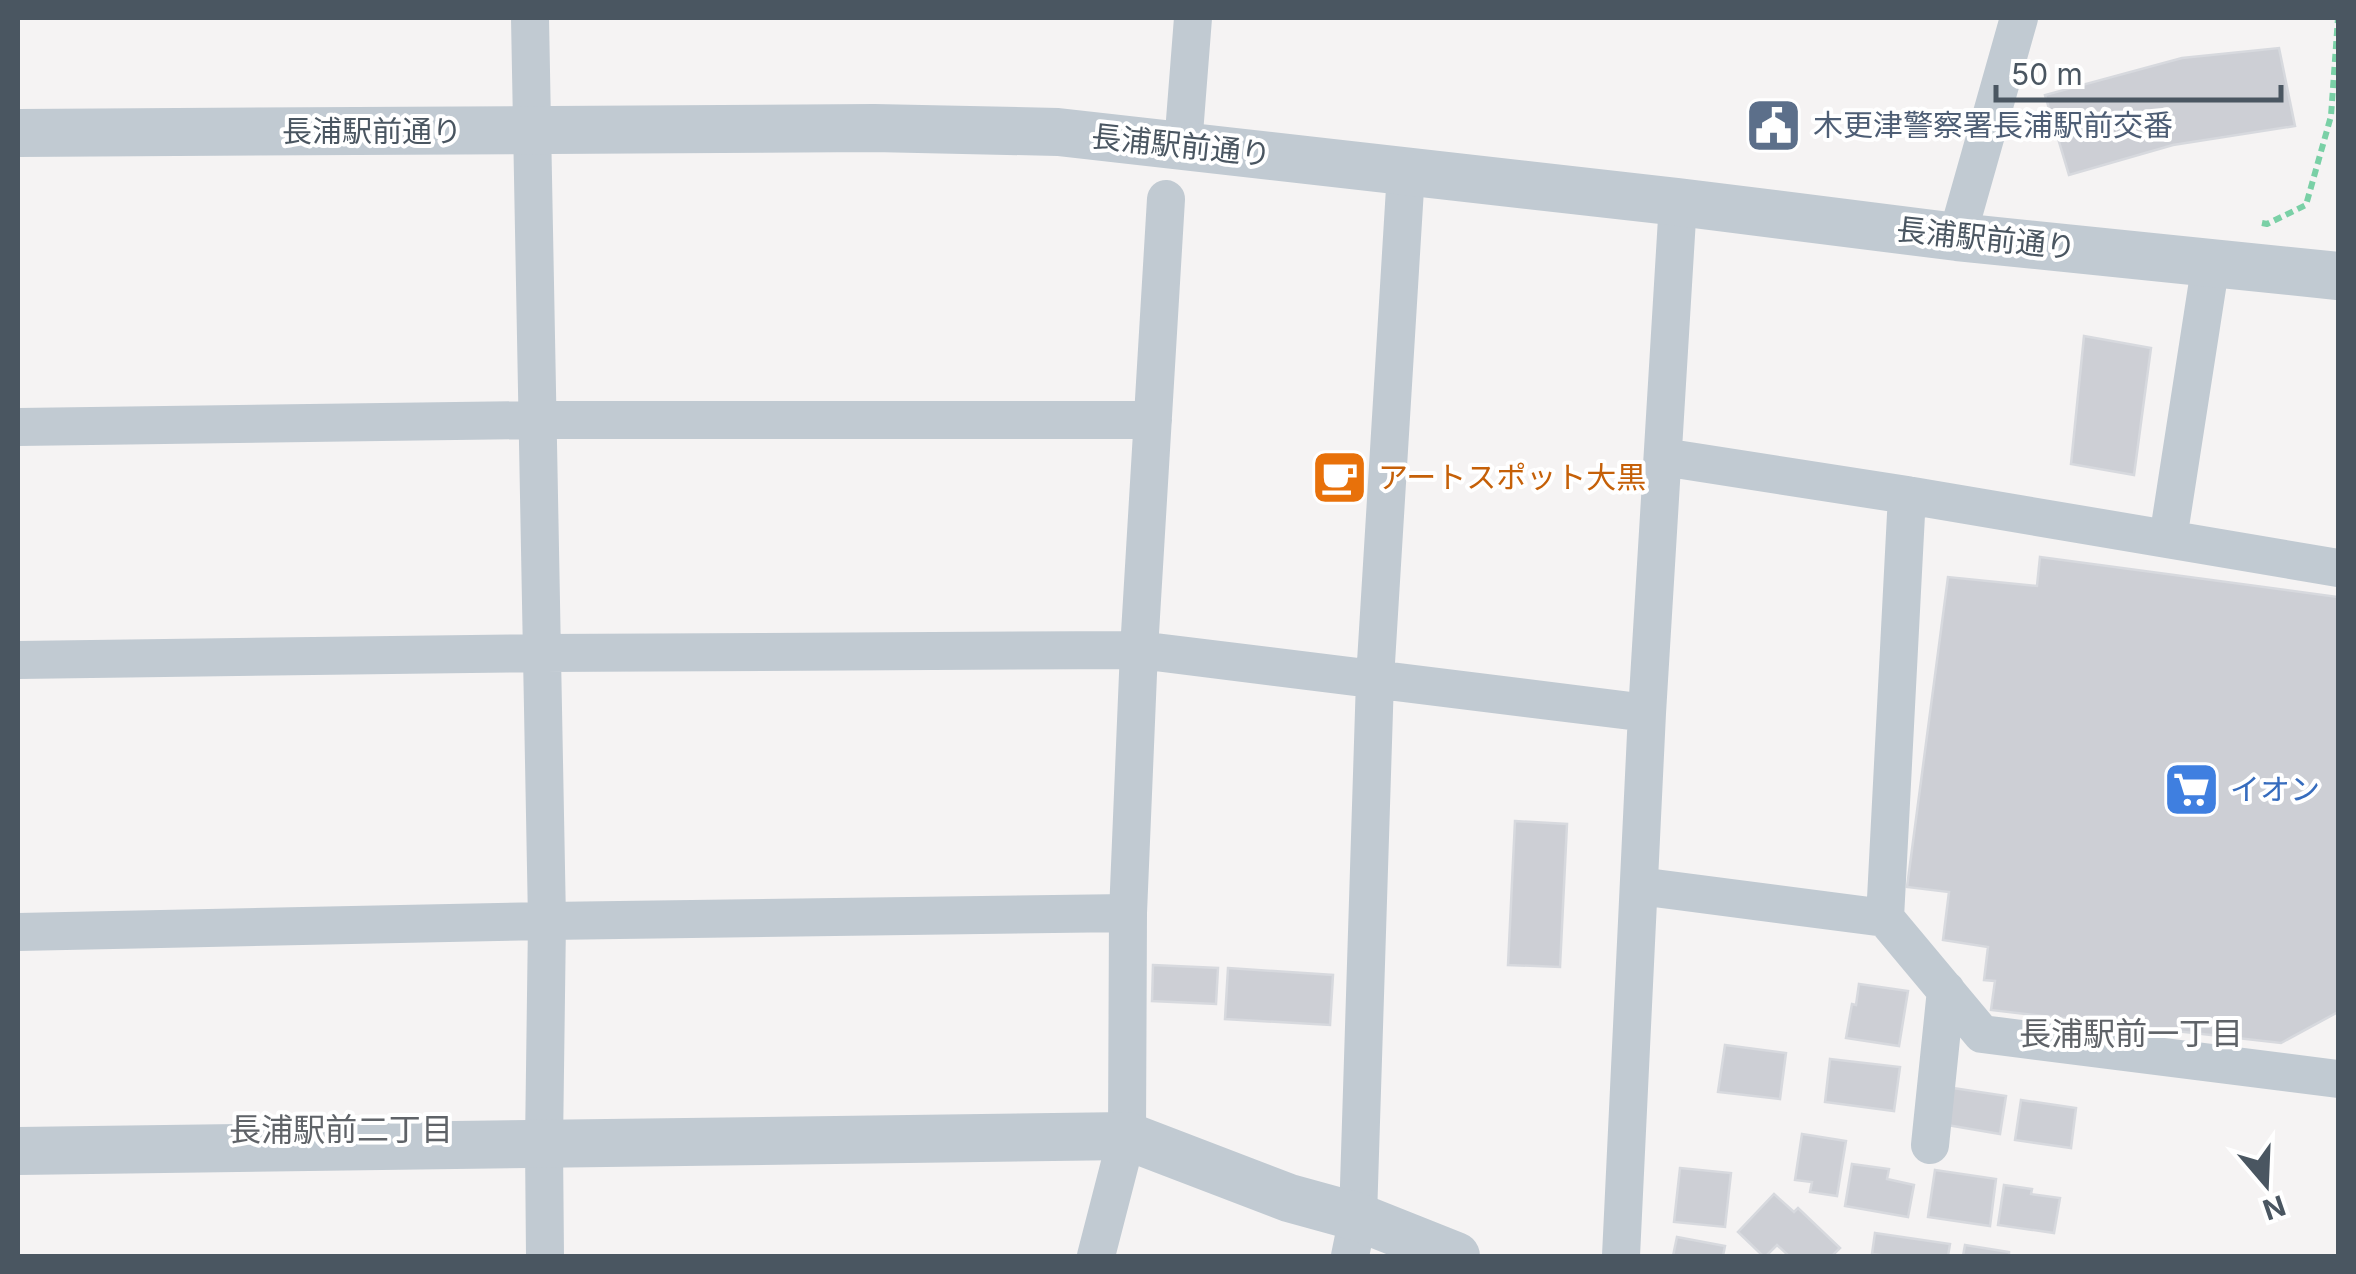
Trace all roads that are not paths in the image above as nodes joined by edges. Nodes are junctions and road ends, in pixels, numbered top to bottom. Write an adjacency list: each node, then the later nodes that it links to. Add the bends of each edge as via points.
1 (530, 18): 4 (street)
2 (1193, 18): 6 (street)
3 (2020, 18): 10 (street)
4 (532, 131): 5 (street, 長浦駅前通り); 6 (street, 長浦駅前通り, via 1058,132); 13 (street)
5 (18, 134)
6 (1183, 146): 7 (street, 長浦駅前通り)
7 (1406, 172): 9 (street, 長浦駅前通り); 23 (street)
8 (1166, 199): 14 (street)
9 (1678, 202): 10 (street, 長浦駅前通り); 16 (street)
10 (1956, 237): 11 (street, 長浦駅前通り)
11 (2211, 262): 12 (street, 長浦駅前通り); 18 (street)
12 (2338, 276)
13 (537, 420): 14 (street); 15 (street); 21 (street)
14 (1153, 420): 20 (street)
15 (18, 427)
16 (1663, 457): 17 (street); 24 (street)
17 (1907, 495): 18 (street); 27 (street)
18 (2168, 539): 19 (street)
19 (2338, 568)
20 (1140, 650): 21 (street); 23 (street); 26 (street)
21 (542, 653): 22 (street); 28 (street)
22 (18, 660)
23 (1376, 679): 24 (street); 36 (street)
24 (1647, 713): 25 (street)
25 (1639, 886): 27 (street); 40 (street)
26 (1128, 913): 28 (street); 32 (street)
27 (1885, 918): 30 (street)
28 (547, 921): 29 (street); 33 (street)
29 (18, 932)
30 (1946, 990): 31 (street, via 1982,1034); 34 (street)
31 (2338, 1079)
32 (1127, 1136): 33 (street); 36 (street, via 1289,1198); 38 (street)
33 (544, 1145): 35 (street); 37 (street)
34 (1930, 1145)
35 (18, 1150)
36 (1354, 1236): 39 (street)
37 (546, 1256)
38 (1096, 1256)
39 (1456, 1256)
40 (1621, 1256)

